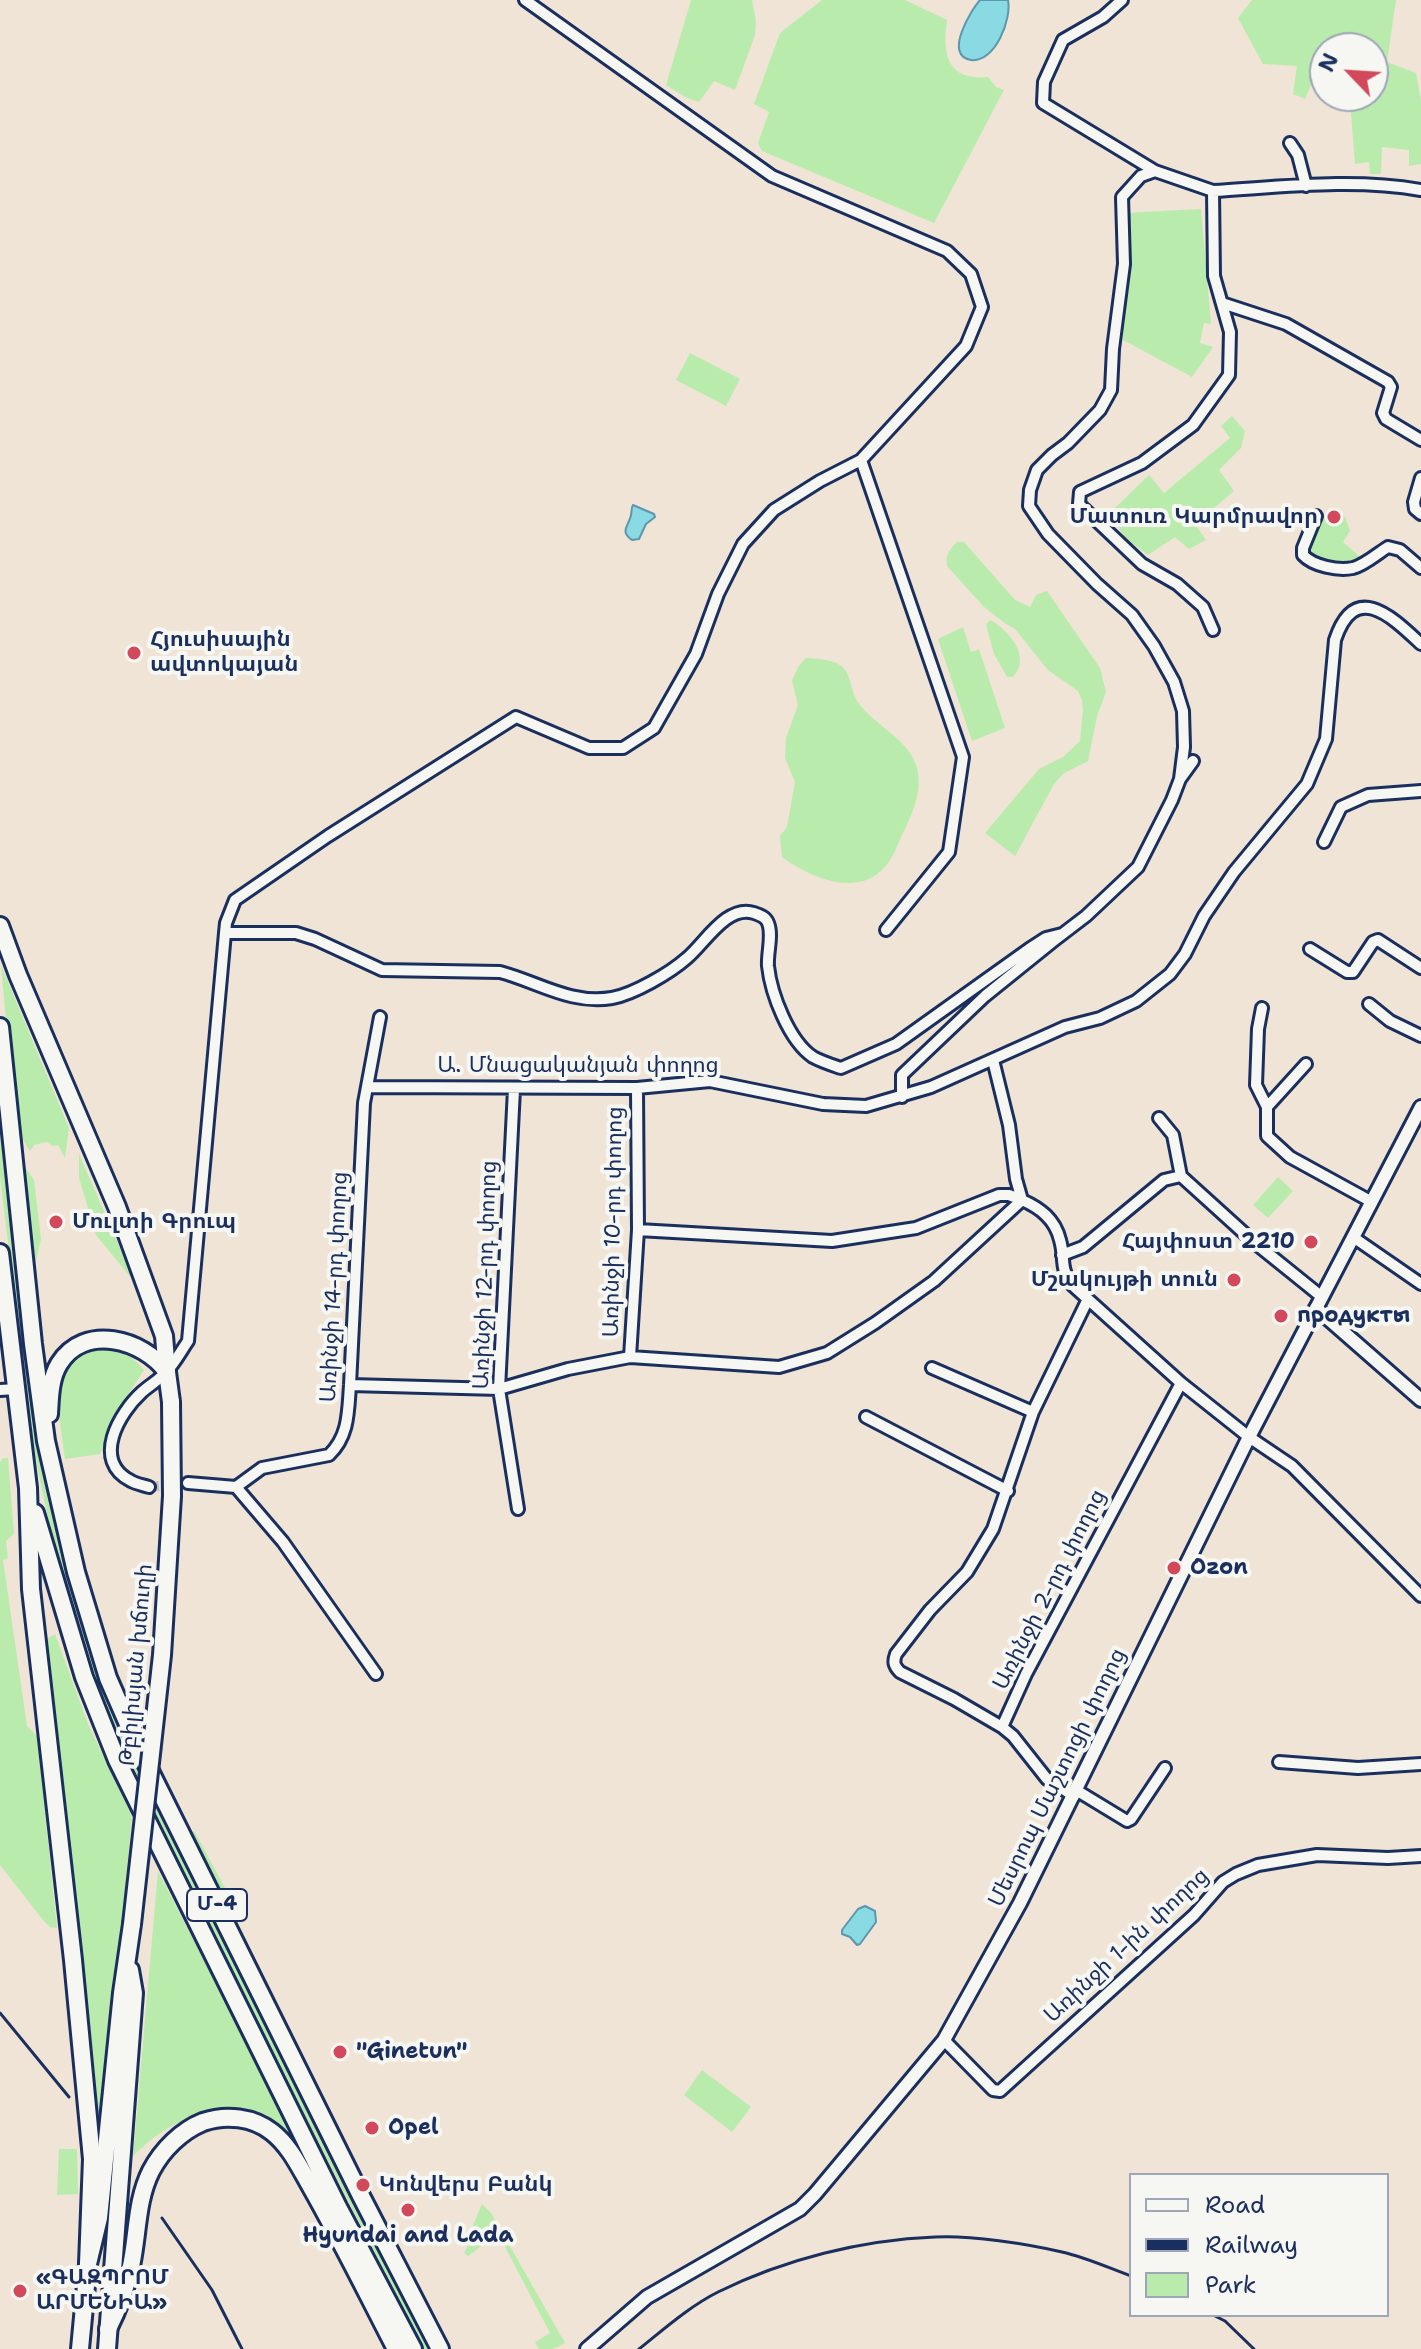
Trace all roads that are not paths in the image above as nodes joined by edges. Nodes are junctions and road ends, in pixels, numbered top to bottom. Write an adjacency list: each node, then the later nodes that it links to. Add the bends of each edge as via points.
1 (525, 0): 10 (street, via 772,176 947,251 971,274 982,307 966,346)
2 (1122, 0): 4 (street, via 1063,40 1044,82 1043,103)
3 (1290, 143): 5 (street)
4 (1155, 171): 7 (street); 18 (street, via 1141,176 1122,197 1124,264 1111,390 1100,410 1037,470 1029,506 1048,534 1132,615 1174,682 1183,711)
5 (1306, 186): 6 (street, via 1393,185); 7 (street)
6 (1421, 190)
7 (1213, 191): 8 (street, via 1214,276)
8 (1222, 303): 9 (street, via 1286,324 1388,382 1386,419); 15 (street, via 1230,332 1229,375 1193,425 1142,463 1080,492 1079,504 1142,564 1203,607)
9 (1421, 440)
10 (861, 460): 22 (street, via 963,757 949,852); 23 (street, via 774,510 743,544 696,654 654,728 623,748 589,748 516,717 235,900)
11 (1421, 478): 12 (street, via 1414,502)
12 (1421, 514)
13 (1316, 516): 14 (street, via 1303,548 1306,559 1331,568 1355,568 1393,547)
14 (1421, 568)
15 (1213, 630)
16 (1421, 644): 32 (street, Ա. Մնացականյան փողոց, via 1373,608 1347,616 1335,640 1326,739 1307,784 1234,872 1170,974 1136,1001)
17 (1193, 761): 18 (street)
18 (1180, 779): 24 (street, via 1138,867)
19 (1421, 791): 20 (street, via 1368,795 1341,807)
20 (1324, 842)
21 (0, 926): 55 (main road, Թբիլիսյան խճուղի, via 117,1207 164,1336)
22 (886, 930)
23 (225, 933): 24 (street, via 296,933 382,970 500,972 582,1000 616,997 663,974 724,921 747,911 764,917 769,925 768,964 776,1002 798,1043 812,1056 841,1068 896,1044 1029,949); 55 (street, via 188,1341)
24 (1062, 934): 37 (street, via 985,996 902,1075)
25 (1310, 949): 26 (street, via 1353,972 1378,940)
26 (1421, 968)
27 (1369, 1004): 31 (street)
28 (1262, 1008): 38 (street, via 1256,1085)
29 (380, 1017): 34 (street, Առինջի 14-րդ փողոց)
30 (0, 1027): 51 (main road, Մ-4)
31 (1421, 1036)
32 (993, 1060): 37 (street, Ա. Մնացականյան փողոց); 42 (street)
33 (1306, 1064): 38 (street)
34 (368, 1087): 36 (street, Ա. Մնացականյան փողոց); 57 (street, Առինջի 14-րդ փողոց)
35 (637, 1088): 36 (street, Ա. Մնացականյան փողոց); 37 (street, Ա. Մնացականյան փողոց, via 710,1081 823,1104 866,1106); 44 (street, Առինջի 10-րդ փողոց)
36 (514, 1089): 58 (street, Առինջի 12-րդ փողոց)
37 (902, 1097)
38 (1267, 1107): 43 (street, via 1267,1136 1290,1157)
39 (1421, 1107): 43 (street, Մեսրոպ Մաշտոցի փողոց)
40 (1159, 1118): 41 (street, via 1173,1135)
41 (1181, 1176): 47 (street, via 1164,1180 1083,1247); 50 (street)
42 (1022, 1200): 44 (street, via 999,1195 916,1228 832,1241); 47 (street, via 1040,1208 1054,1225); 53 (street, via 934,1281 827,1353 779,1367)
43 (1372, 1202): 45 (street, Մեսրոպ Մաշտոցի փողոց)
44 (638, 1230): 53 (street, Առինջի 10-րդ փողոց)
45 (1353, 1237): 48 (street); 50 (street, Մեսրոպ Մաշտոցի փողոց)
46 (0, 1253): 52 (main road, Մ-4)
47 (1062, 1255): 49 (street, via 1070,1283)
48 (1421, 1284)
49 (1088, 1299): 56 (street); 61 (street)
50 (1319, 1302): 60 (street); 63 (street, Մեսրոպ Մաշտոցի փողոց)
51 (33, 1344): 52 (main road, via 23,1354); 64 (main road, Մ-4)
52 (11, 1346): 59 (main road, Մ-4)
53 (630, 1357): 58 (street)
54 (932, 1368): 61 (street)
55 (167, 1372): 64 (main road, via 137,1346 122,1341 89,1341 75,1347 60,1362 52,1382); 66 (street, via 141,1393 113,1433 110,1454 119,1472); 79 (main road, Թբիլիսյան խճուղի, bridge, via 172,1496 162,1655)
56 (1181, 1383): 63 (street); 73 (street, Առինջի 2-րդ փողոց)
57 (350, 1385): 58 (street); 67 (street, Առինջի 14-րդ փողոց, via 345,1432 336,1449 329,1455 262,1468)
58 (499, 1389): 70 (street, Առինջի 12-րդ փողոց)
59 (8, 1390): 68 (main road, Մ-4)
60 (1421, 1400)
61 (1033, 1412): 69 (street)
62 (866, 1417): 69 (street)
63 (1249, 1437): 71 (street, via 1292,1466); 77 (street, Մեսրոպ Մաշտոցի փողոց)
64 (46, 1441): 87 (main road, Մ-4, via 76,1572 118,1702)
65 (188, 1483): 67 (street)
66 (149, 1487)
67 (236, 1487): 72 (street, via 283,1542)
68 (28, 1488): 81 (main road, via 31,1589 92,2159); 86 (main road, Մ-4, via 84,1677 117,1760)
69 (1008, 1491): 73 (street, via 967,1572 893,1660 900,1672)
70 (518, 1509)
71 (1421, 1596)
72 (376, 1674)
73 (1002, 1727): 77 (street, via 1047,1779)
74 (1279, 1762): 75 (street, via 1358,1768)
75 (1421, 1764)
76 (1165, 1768): 77 (street, via 1127,1821)
77 (1075, 1793): 80 (street, Մեսրոպ Մաշտոցի փողոց)
78 (1421, 1856): 80 (street, Առինջի 1-ին փողոց, via 1317,1855 1236,1874 1000,2091)
79 (128, 1961): 81 (main road, Թբիլիսյան խճուղի, via 99,2218); 82 (main road, Թբիլիսյան խճուղի, via 134,1993)
80 (944, 2040): 88 (street, Մեսրոպ Մաշտոցի փողոց, via 800,2209 647,2297)
81 (88, 2264): 83 (main road, Թբիլիսյան խճուղի)
82 (108, 2329): 84 (main road, Թբիլիսյան խճուղի); 85 (main road, via 131,2266 143,2190 153,2168 185,2131 234,2117 273,2133 292,2155)
83 (80, 2349)
84 (107, 2349)
85 (396, 2349)
86 (413, 2349)
87 (440, 2349)
88 (587, 2349)

